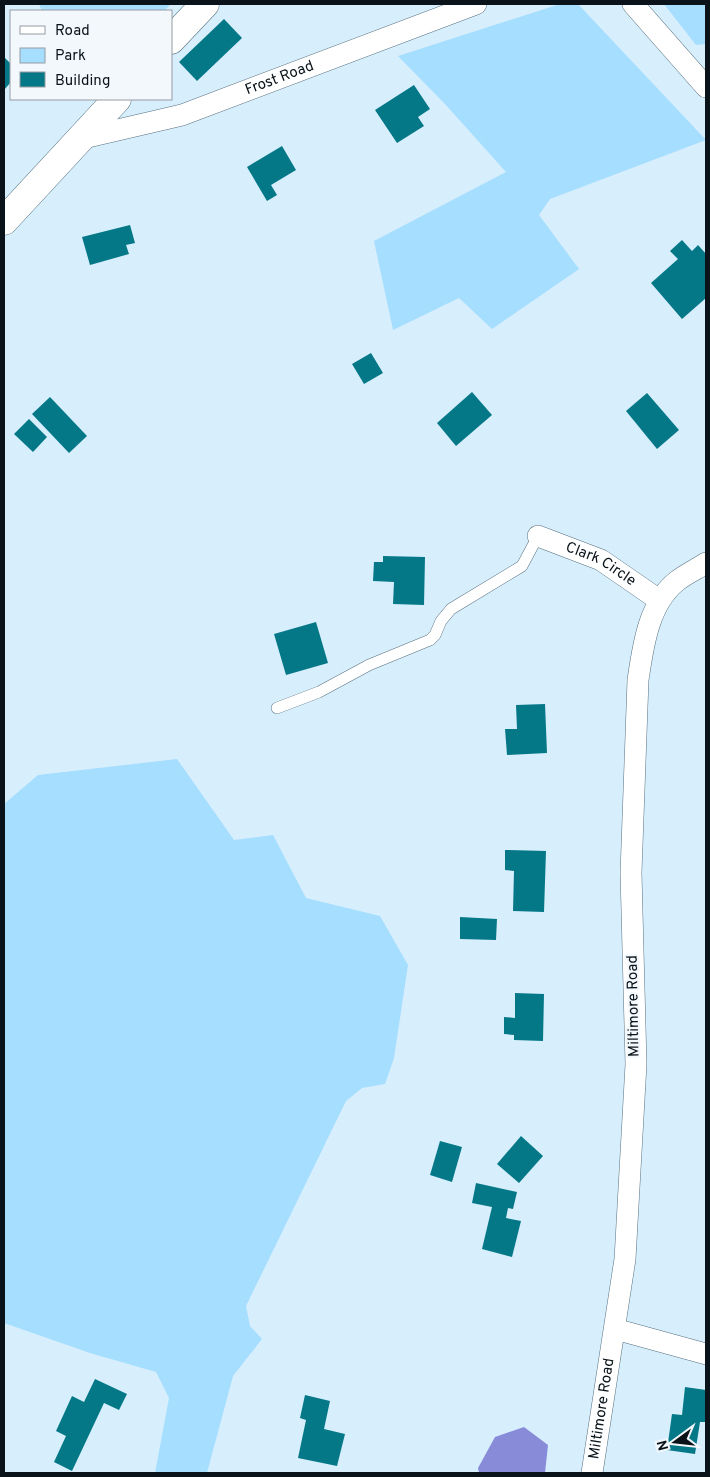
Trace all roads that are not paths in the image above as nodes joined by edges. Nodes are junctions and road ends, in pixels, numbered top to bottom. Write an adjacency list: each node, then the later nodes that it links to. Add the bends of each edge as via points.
1 (205, 4): 4 (main road)
2 (476, 4): 7 (street, Frost Road, via 182,115)
3 (633, 4): 5 (street)
4 (172, 39)
5 (706, 87)
6 (116, 100): 7 (main road)
7 (80, 139): 8 (main road)
8 (4, 221)
9 (538, 536): 11 (street, Clark Circle, via 601,560); 12 (lane, via 522,566 451,609 430,640 368,665 319,692)
10 (706, 563): 11 (street, Miltimore Road, via 676,582)
11 (659, 600): 13 (street, Miltimore Road, via 642,651 635,720 631,873 636,1064 625,1259)
12 (276, 708)
13 (616, 1329): 14 (street); 15 (street, Miltimore Road)
14 (706, 1354)
15 (592, 1473)

